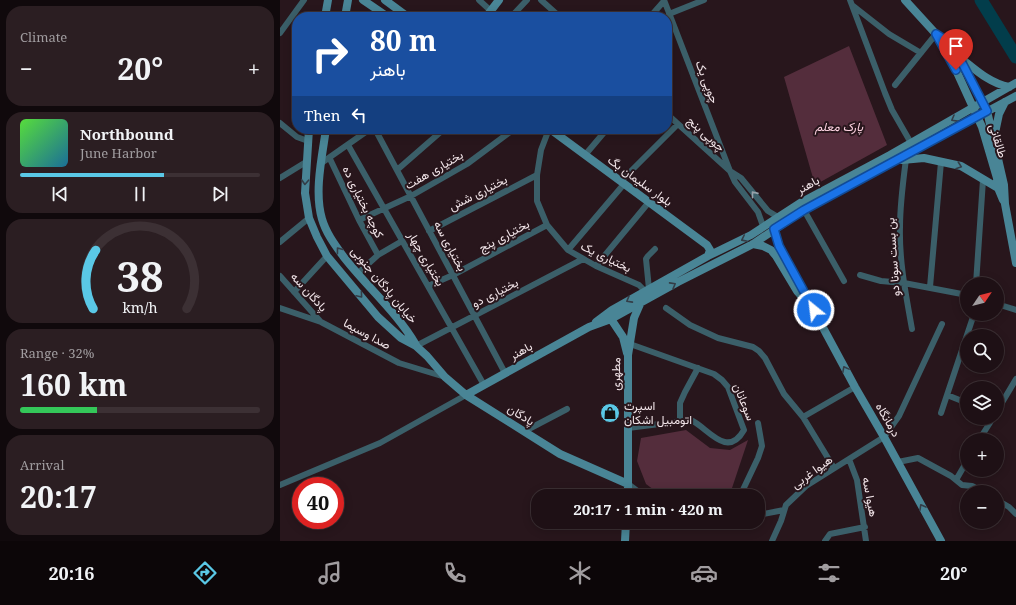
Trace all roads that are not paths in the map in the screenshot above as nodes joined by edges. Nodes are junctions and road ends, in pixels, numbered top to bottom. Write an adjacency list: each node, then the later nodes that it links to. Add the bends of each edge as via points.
1 (304, 0): 14 (street)
2 (328, 0): 15 (main road)
3 (348, 0): 16 (main road)
4 (363, 0): 17 (main road)
5 (384, 0): 18 (main road)
6 (479, 0): 19 (street)
7 (499, 0): 20 (main road)
8 (527, 0): 21 (street)
9 (541, 0): 22 (street)
10 (664, 0): 23 (street); 24 (street, چوپی یک)
11 (704, 0): 25 (street)
12 (905, 0): 29 (main road)
13 (851, 2): 30 (street, via 889,34); 58 (street, via 884,94)
14 (295, 12)
15 (326, 12)
16 (346, 12)
17 (381, 12)
18 (401, 12)
19 (487, 12)
20 (490, 12)
21 (516, 12)
22 (554, 12)
23 (654, 12)
24 (667, 12)
25 (672, 12)
26 (292, 16): 28 (street)
27 (672, 24): 68 (street, چوپی یک)
28 (280, 33)
29 (936, 34): 30 (street); 31 (main road, via 948,42); 37 (main road, طالقانی)
30 (921, 53): 32 (street)
31 (959, 57): 33 (main road, via 989,80 999,85); 36 (main road, طالقانی)
32 (895, 85)
33 (1012, 85): 36 (main road, باهنر)
34 (1015, 96): 35 (main road, باهنر)
35 (1005, 102): 38 (main road, باهنر); 56 (main road, via 997,120)
36 (983, 103): 37 (main road, باهنر); 38 (main road, طالقانی)
37 (973, 108): 39 (main road, طالقانی); 58 (main road, باهنر, one-way to 58)
38 (987, 111): 39 (main road, باهنر); 56 (main road, طالقانی)
39 (978, 116): 65 (main road, باهنر); 73 (main road, طالقانی)
40 (672, 119): 42 (street, چوپی پنج)
41 (280, 123): 44 (street)
42 (678, 124): 43 (street); 68 (street, چوپی پنج)
43 (672, 130)
44 (292, 133)
45 (293, 134): 57 (street)
46 (309, 134): 57 (main road, خیابان پادگان جنوبی)
47 (325, 134): 66 (main road, خیابان پادگان جنوبی)
48 (363, 134): 59 (street)
49 (378, 134): 67 (street, بختیاری سه)
50 (438, 134): 67 (street)
51 (507, 134): 74 (street, بختیاری هفت, via 467,164)
52 (548, 134): 69 (street, بختیاری یک, via 541,150)
53 (557, 134): 60 (main road, بلوار سلیمان بگ)
54 (603, 134): 60 (street)
55 (669, 134): 72 (street)
56 (994, 138): 76 (main road, طالقانی, via 1004,185)
57 (308, 141): 63 (main road, خیابان پادگان جنوبی)
58 (911, 143): 79 (main road, باهنر)
59 (348, 145): 61 (street); 77 (street, بختیاری چهار)
60 (585, 155): 72 (main road, بلوار سلیمان بگ)
61 (330, 159): 66 (street); 81 (street, کوچه بختیاری ده)
62 (906, 159): 64 (main road, via 924,158); 65 (main road); 103 (street, بن بست سونا دو, via 900,228)
63 (306, 162): 70 (street); 80 (main road, خیابان پادگان جنوبی, one-way to 80, via 305,193)
64 (941, 162): 71 (main road, one-way to 71, via 961,166); 105 (street)
65 (894, 163): 78 (main road, باهنر)
66 (320, 164): 97 (main road, خیابان پادگان جنوبی, one-way to 66, via 331,240 322,220 319,200)
67 (397, 170): 74 (street, بختیاری سه)
68 (730, 171): 79 (street, چوپی یک, one-way to 68, via 768,211 741,178); 83 (street, چوپی یک, via 735,182 758,212)
69 (537, 175): 82 (street, بختیاری یک, via 537,201); 85 (street, بختیاری شش)
70 (280, 178)
71 (983, 180): 73 (main road); 101 (street)
72 (623, 183): 75 (main road, بلوار سلیمان بگ); 90 (street)
73 (998, 188): 76 (main road, طالقانی)
74 (411, 196): 77 (street, بختیاری هفت); 85 (street, بختیاری سه)
75 (649, 202): 93 (main road, بلوار سلیمان بگ, via 707,245 710,250); 96 (street)
76 (1005, 204): 95 (main road, طالقانی)
77 (384, 208): 81 (street, بختیاری هفت); 86 (street, بختیاری چهار)
78 (804, 210): 84 (main road, باهنر); 102 (street)
79 (778, 217): 83 (main road, باهنر)
80 (309, 218): 87 (street); 92 (main road, خیابان پادگان جنوبی)
81 (359, 220): 91 (street, کوچه بختیاری ده)
82 (547, 225): 90 (street, بختیاری یک); 98 (street, بختیاری پنج)
83 (763, 226): 93 (main road, باهنر, one-way to 93, via 751,235)
84 (774, 229): 88 (main road, باهنر); 114 (main road, درمانگاه, via 779,246)
85 (429, 231): 98 (street, بختیاری سه)
86 (402, 241): 91 (street); 104 (street, بختیاری چهار)
87 (280, 242)
88 (752, 244): 109 (main road, باهنر, one-way to 88); 114 (main road, درمانگاه, via 771,250 797,291)
89 (655, 249): 106 (street, via 646,259)
90 (568, 250): 94 (street, بختیاری یک)
91 (378, 255): 97 (street)
92 (327, 256): 107 (street); 125 (main road, خیابان پادگان جنوبی, one-way to 125, via 378,317 401,338)
93 (708, 256): 106 (main road, باهنر)
94 (583, 259): 96 (street, بختیاری یک); 116 (street, بختیاری دو)
95 (1016, 263)
96 (596, 266): 106 (street, بختیاری یک)
97 (357, 274): 125 (main road, خیابان پادگان جنوبی, via 406,328)
98 (453, 275): 104 (street, بختیاری پنج); 116 (street, بختیاری سه)
99 (860, 275): 103 (street, via 881,281)
100 (280, 276): 107 (street, پادگان سه)
101 (976, 277)
102 (844, 281)
103 (904, 283): 105 (street); 123 (street, بن بست سونا دو)
104 (428, 286): 121 (street, بختیاری چهار)
105 (930, 287): 108 (street)
106 (647, 290): 113 (main road, باهنر, one-way to 113)
107 (294, 292): 119 (street, پادگان سه)
108 (960, 294)
109 (641, 302): 117 (main road, باهنر); 124 (main road, مطهری, via 634,318)
110 (1004, 306): 115 (street)
111 (280, 308): 119 (street, صدا وسیما)
112 (666, 308): 139 (street, via 690,325 718,338 759,351 784,394)
113 (612, 310): 117 (main road); 122 (main road, باهنر)
114 (814, 310): 132 (main road, درمانگاه, one-way to 114)
115 (1016, 310)
116 (474, 316): 121 (street, بختیاری دو); 128 (street, بختیاری سه)
117 (611, 319): 122 (main road, باهنر); 126 (main road, via 622,337)
118 (972, 321): 134 (street)
119 (322, 322): 129 (street, صدا وسیما, via 399,363)
120 (942, 324): 144 (street, via 899,416)
121 (451, 327): 125 (street, بختیاری دو); 131 (street, بختیاری چهار)
122 (589, 327): 128 (main road, باهنر)
123 (912, 329)
124 (630, 344): 126 (main road, مطهری); 127 (street, سوعانان)
125 (416, 346): 129 (main road, پادگان)
126 (628, 355): 142 (main road, مطهری)
127 (698, 368): 140 (street, via 680,403); 140 (street, سوعانان, via 714,374 728,387 744,430 738,438 724,442 714,438 694,421)
128 (505, 374): 131 (main road, باهنر)
129 (445, 377): 133 (main road, پادگان)
130 (1016, 379): 135 (street)
131 (484, 385): 133 (main road, باهنر)
132 (855, 388): 139 (street); 144 (main road, درمانگاه)
133 (466, 395): 143 (main road, پادگان); 150 (street, via 380,444)
134 (947, 395): 136 (street); 138 (street)
135 (1004, 399)
136 (960, 400)
137 (567, 409): 143 (street)
138 (941, 413)
139 (803, 417): 147 (street)
140 (680, 420): 142 (street, سوعانان)
141 (758, 423): 155 (street, via 762,446)
142 (628, 428): 151 (main road, مطهری)
143 (524, 431): 151 (main road, پادگان, via 560,454)
144 (884, 437): 145 (street, هیوا غربی); 146 (main road, درمانگاه)
145 (849, 459): 147 (street, هیوا غربی); 160 (street, هیوا سه, via 857,480)
146 (898, 462): 149 (street, via 918,458); 166 (main road, درمانگاه, one-way to 146)
147 (834, 468): 157 (street, هیوا غربی, via 806,486)
148 (960, 473): 149 (street)
149 (956, 480): 152 (street)
150 (280, 484)
151 (628, 484): 153 (main road, مطهری); 154 (street)
152 (962, 485)
153 (628, 489)
154 (635, 489)
155 (743, 489)
156 (1004, 504): 159 (street)
157 (784, 510): 158 (street); 163 (street, هیوا غربی)
158 (765, 514)
159 (1016, 514)
160 (865, 527): 164 (street, via 830,534); 165 (street, هیوا سه)
161 (626, 529): 162 (main road)
162 (625, 541)
163 (772, 541)
164 (825, 541)
165 (866, 541)
166 (941, 541)

